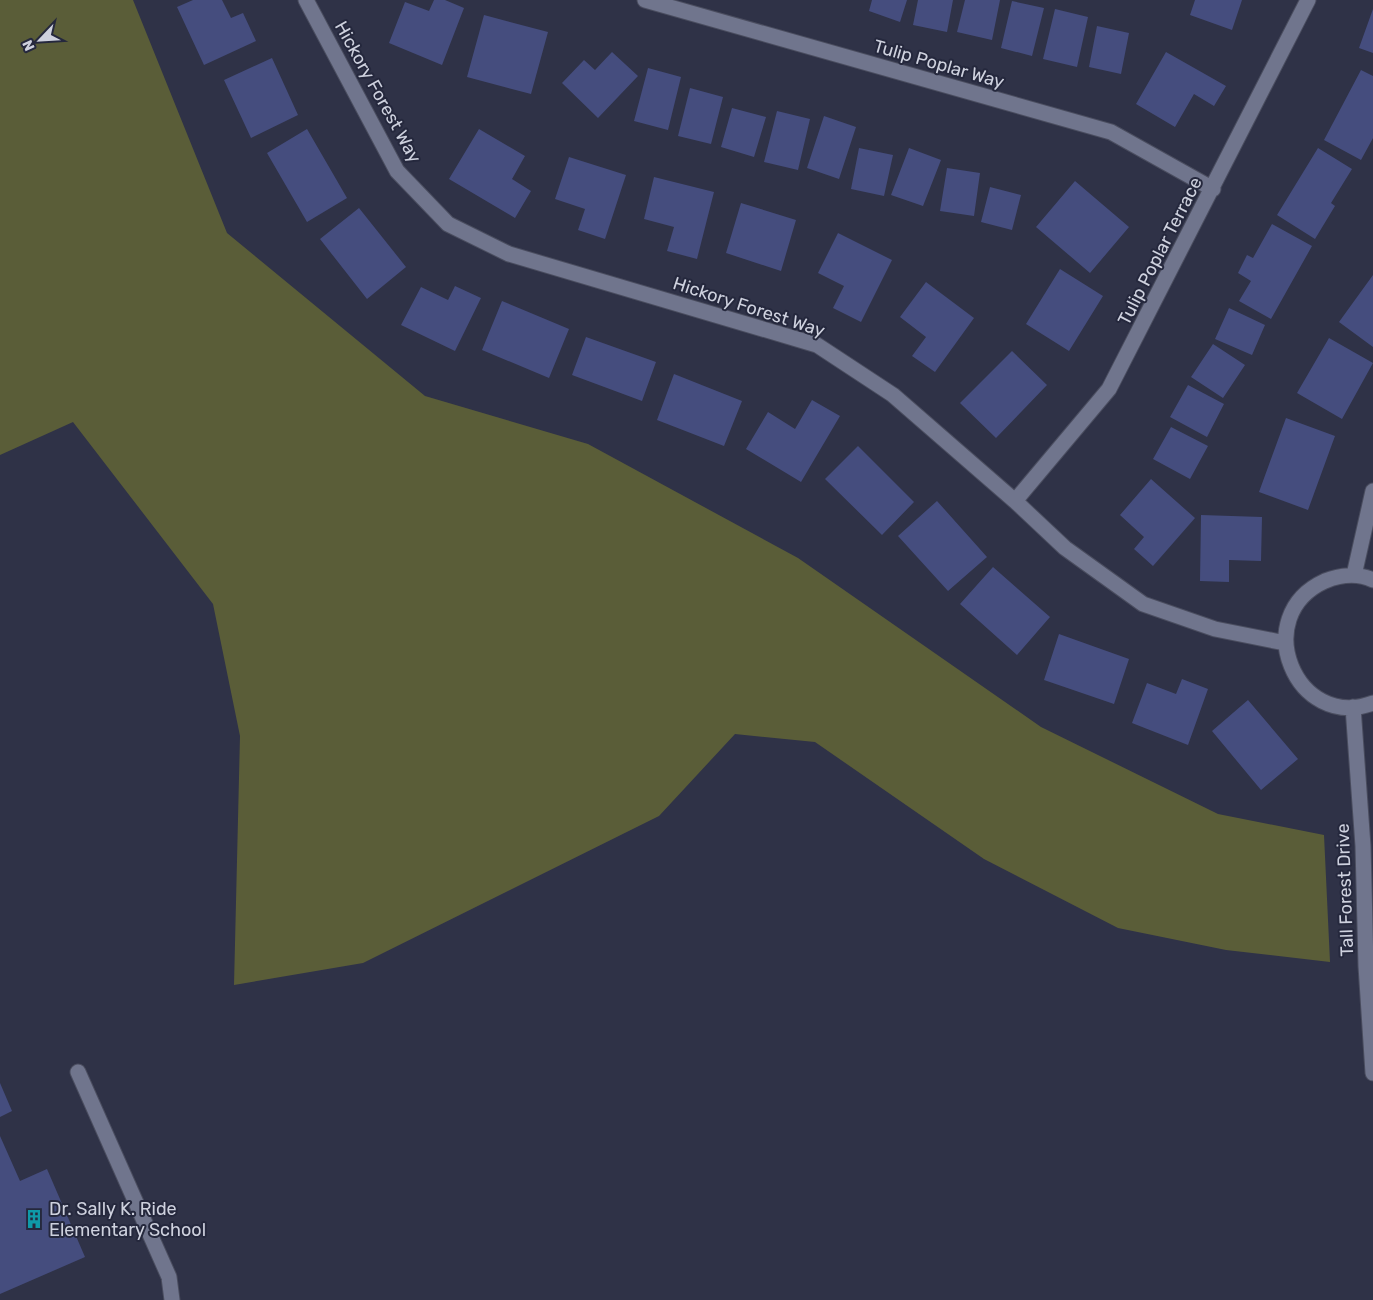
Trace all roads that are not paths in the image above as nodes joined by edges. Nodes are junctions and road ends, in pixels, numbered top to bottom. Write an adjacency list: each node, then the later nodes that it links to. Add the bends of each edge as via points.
1 (306, 0): 6 (street, Hickory Forest Way, via 397,171 448,224 509,254 817,345 893,395)
2 (645, 0): 4 (street, Tulip Poplar Way, via 1110,132)
3 (1308, 0): 4 (street, Tulip Poplar Terrace)
4 (1213, 189): 6 (street, Tulip Poplar Terrace, via 1109,389)
5 (1373, 491): 7 (street)
6 (1015, 501): 9 (street, Hickory Forest Way, via 1065,548 1144,604 1215,629)
7 (1354, 575): 8 (street); 9 (street, via 1334,577 1314,586 1297,603 1288,622)
8 (1373, 580)
9 (1285, 643): 11 (street, via 1289,665 1300,683 1313,695 1334,705)
10 (1373, 703): 11 (street)
11 (1354, 707): 13 (street, Tall Forest Drive)
12 (78, 1072): 14 (street, via 169,1277)
13 (1373, 1072)
14 (172, 1300)

